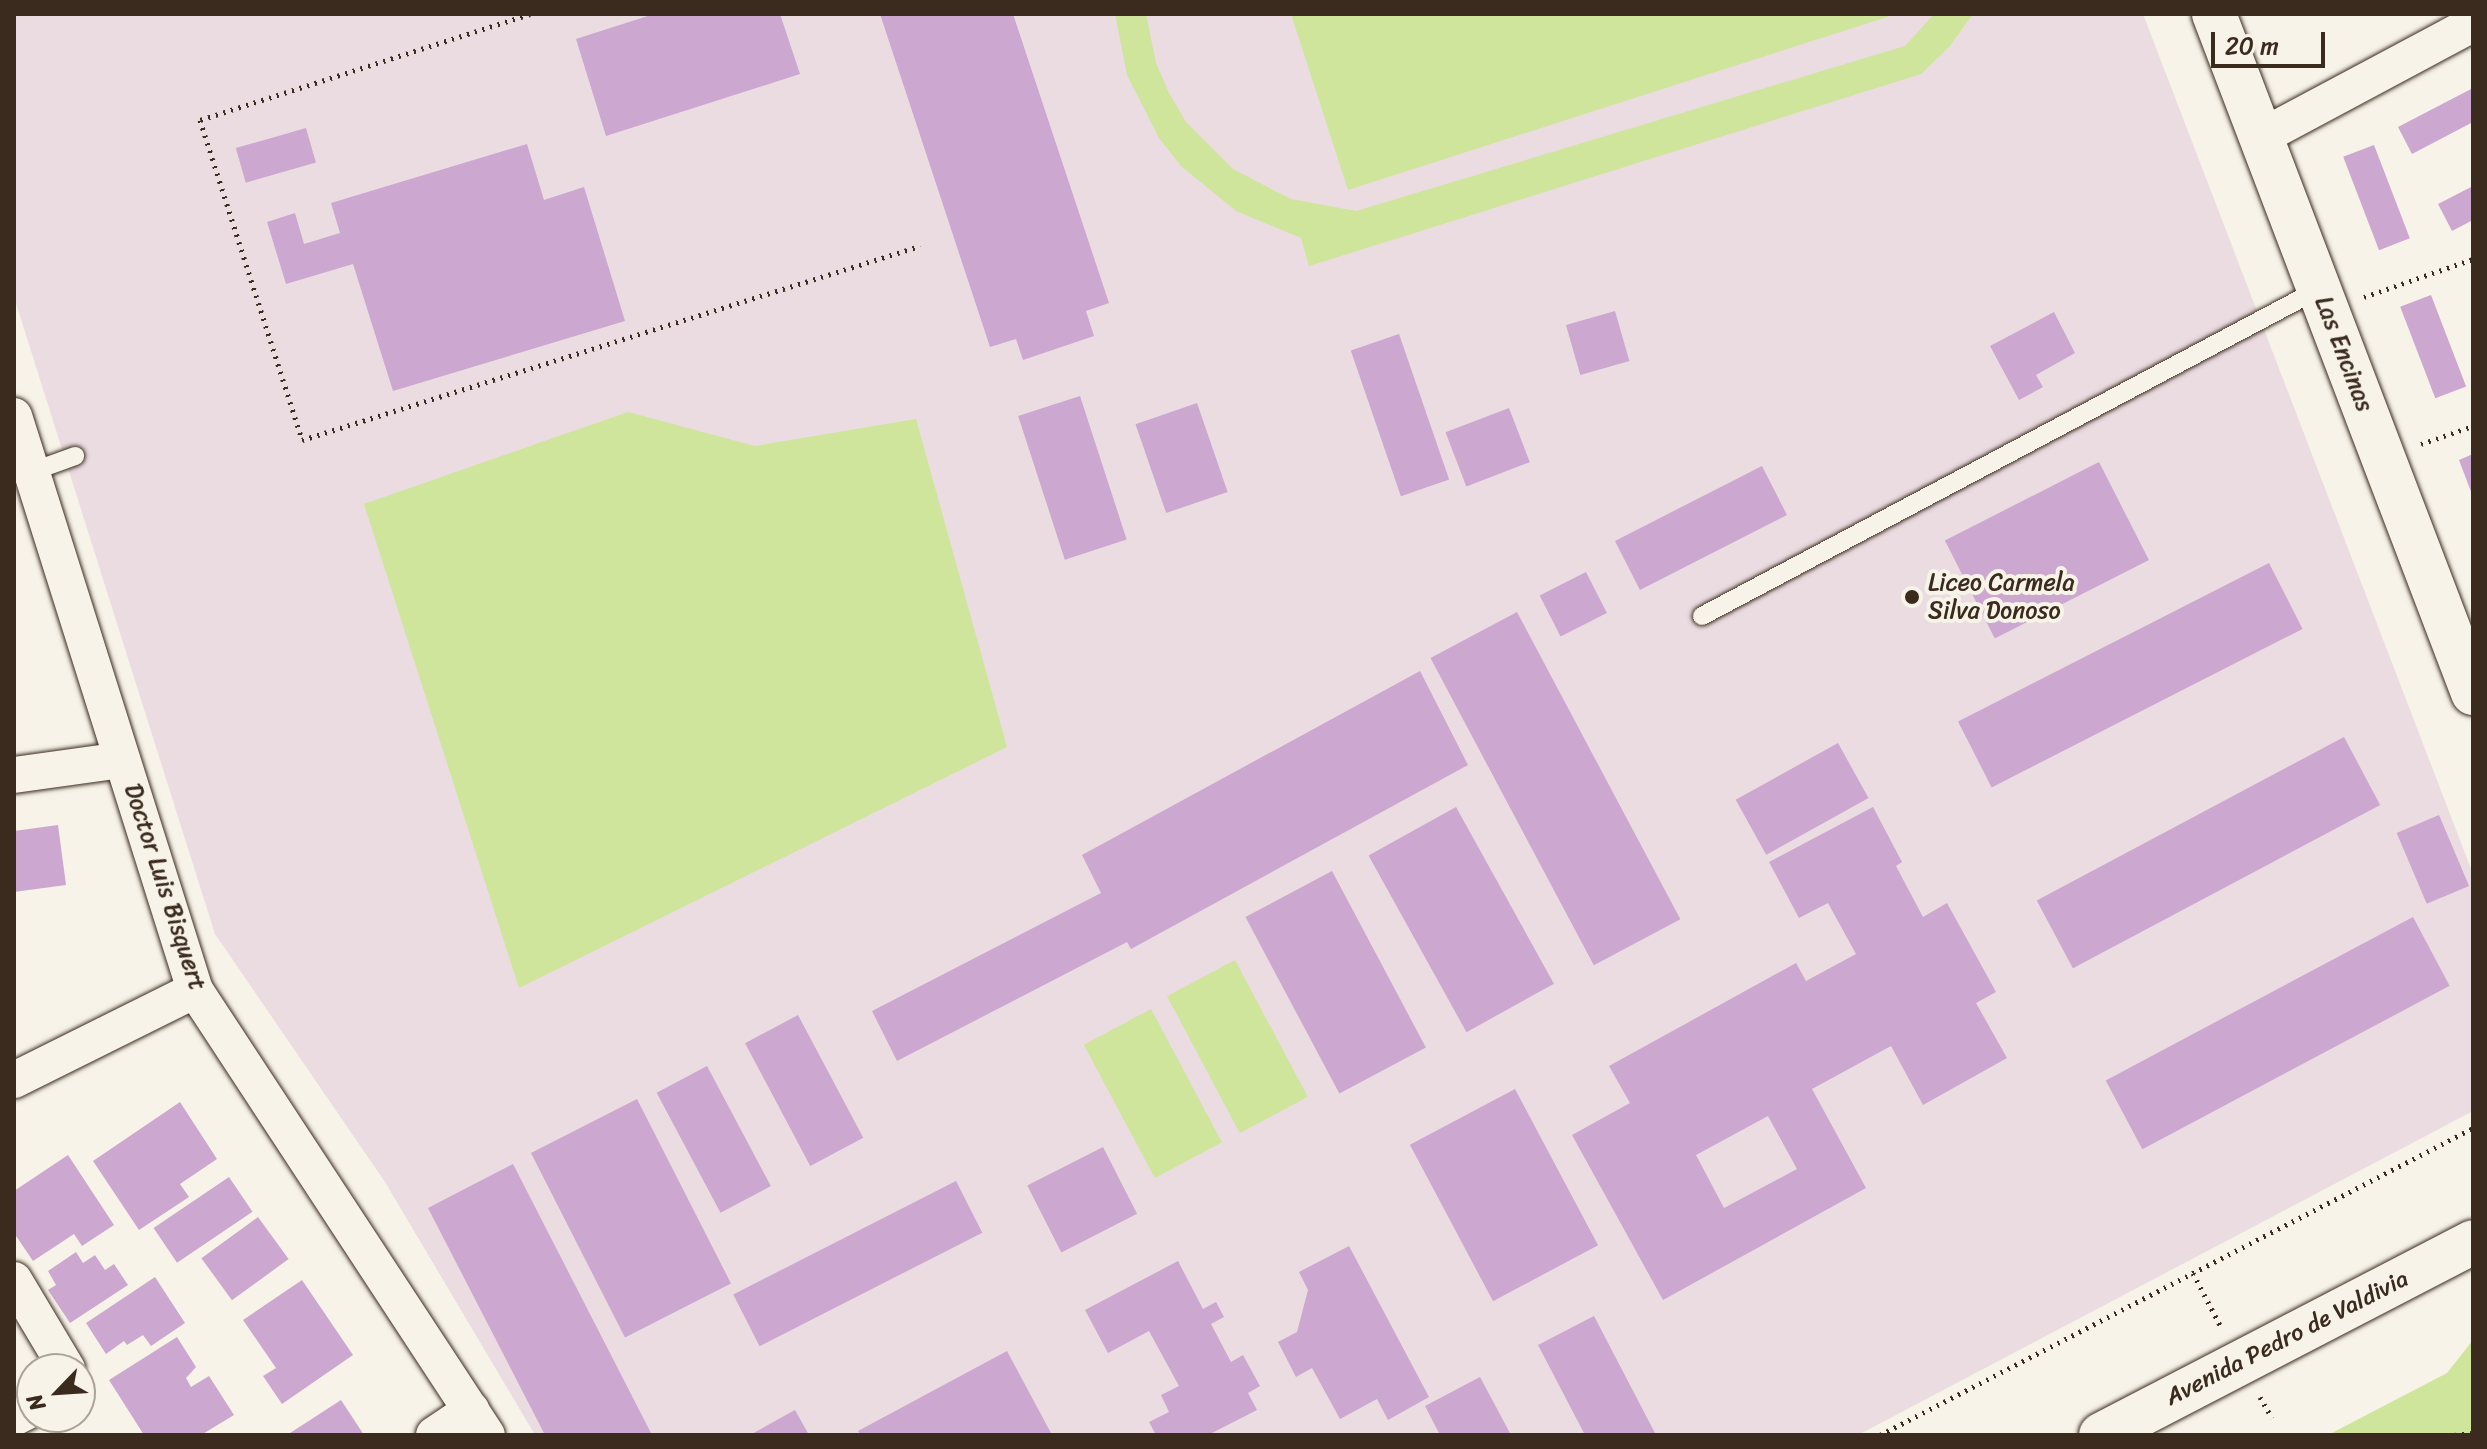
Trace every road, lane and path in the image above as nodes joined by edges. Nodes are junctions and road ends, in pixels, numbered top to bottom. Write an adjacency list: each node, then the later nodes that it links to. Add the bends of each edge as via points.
1 (530, 14): 5 (path, via 200,120 302,440)
2 (2214, 14): 4 (street, Las Encinas)
3 (2473, 24): 4 (street)
4 (2261, 137): 7 (street, Las Encinas)
5 (920, 246)
6 (2473, 259): 8 (path)
7 (2319, 289): 14 (lane); 15 (street, Las Encinas)
8 (2378, 292)
9 (14, 416): 13 (street, Doctor Luis Bisquert)
10 (2473, 426): 11 (path)
11 (2439, 438)
12 (75, 456): 13 (lane)
13 (23, 475): 16 (street, Doctor Luis Bisquert)
14 (1702, 616)
15 (2473, 693)
16 (122, 760): 17 (street); 18 (street, Doctor Luis Bisquert)
17 (14, 775)
18 (195, 990): 19 (street); 24 (street, Doctor Luis Bisquert)
19 (14, 1080)
20 (2473, 1128): 27 (path)
21 (2473, 1242): 28 (street, Avenida Pedro de Valdivia)
22 (14, 1280): 23 (street)
23 (57, 1353)
24 (479, 1422): 26 (street)
25 (2473, 1433): 29 (path)
26 (434, 1435)
27 (1880, 1435)
28 (2101, 1435)
29 (2454, 1435)

